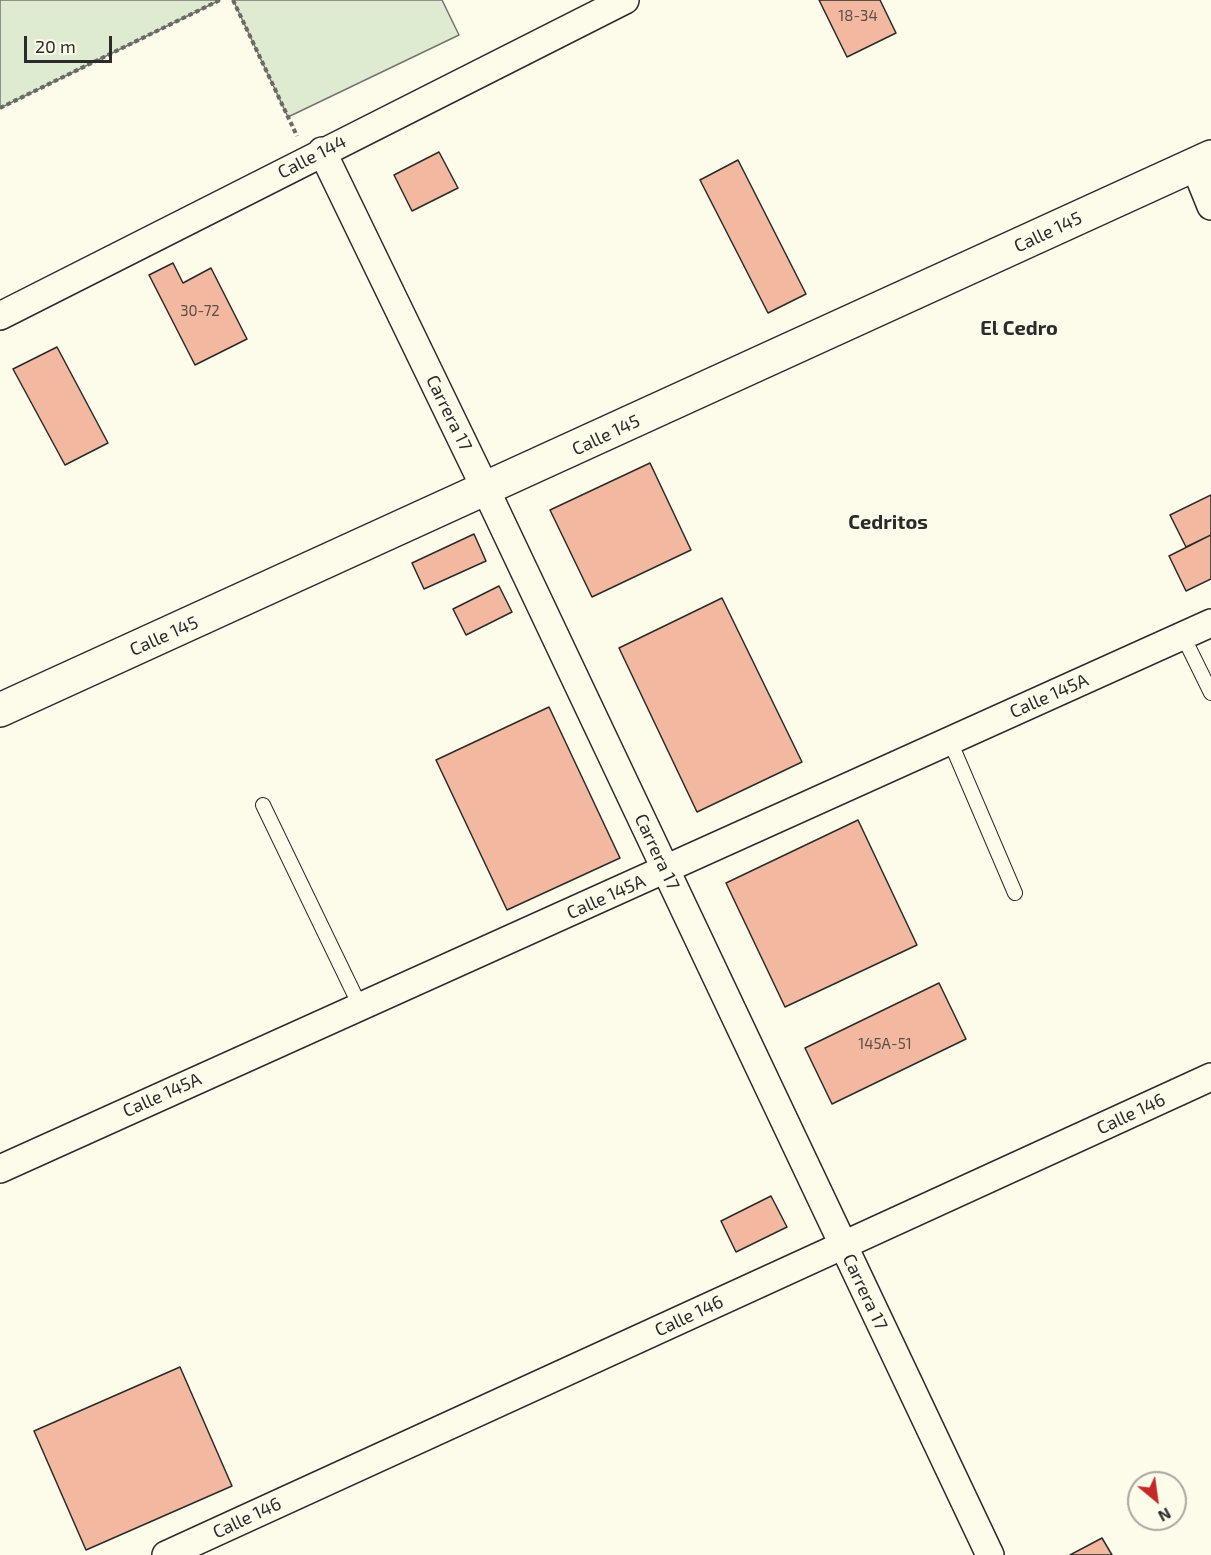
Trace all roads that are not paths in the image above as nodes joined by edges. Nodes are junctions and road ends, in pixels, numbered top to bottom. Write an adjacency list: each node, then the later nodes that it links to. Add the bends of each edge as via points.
1 (625, 0): 2 (street, Calle 144)
2 (315, 155): 5 (street, Calle 144); 6 (street, Carrera 17)
3 (1203, 161): 4 (street); 6 (street, Calle 145)
4 (1211, 206)
5 (0, 316)
6 (486, 490): 10 (street, Calle 145); 13 (street, Carrera 17)
7 (1211, 623): 8 (street, Calle 145A)
8 (1183, 636): 9 (lane); 11 (street, Calle 145A)
9 (1211, 693)
10 (0, 710)
11 (950, 741): 13 (street, Calle 145A); 14 (lane)
12 (263, 805): 15 (lane)
13 (666, 870): 15 (street, Calle 145A); 18 (street, Carrera 17)
14 (1015, 893)
15 (360, 1006): 17 (street, Calle 145A)
16 (1211, 1077): 18 (street, Calle 146)
17 (0, 1168)
18 (843, 1245): 19 (street, Calle 146); 20 (street, Carrera 17)
19 (166, 1555)
20 (990, 1555)

